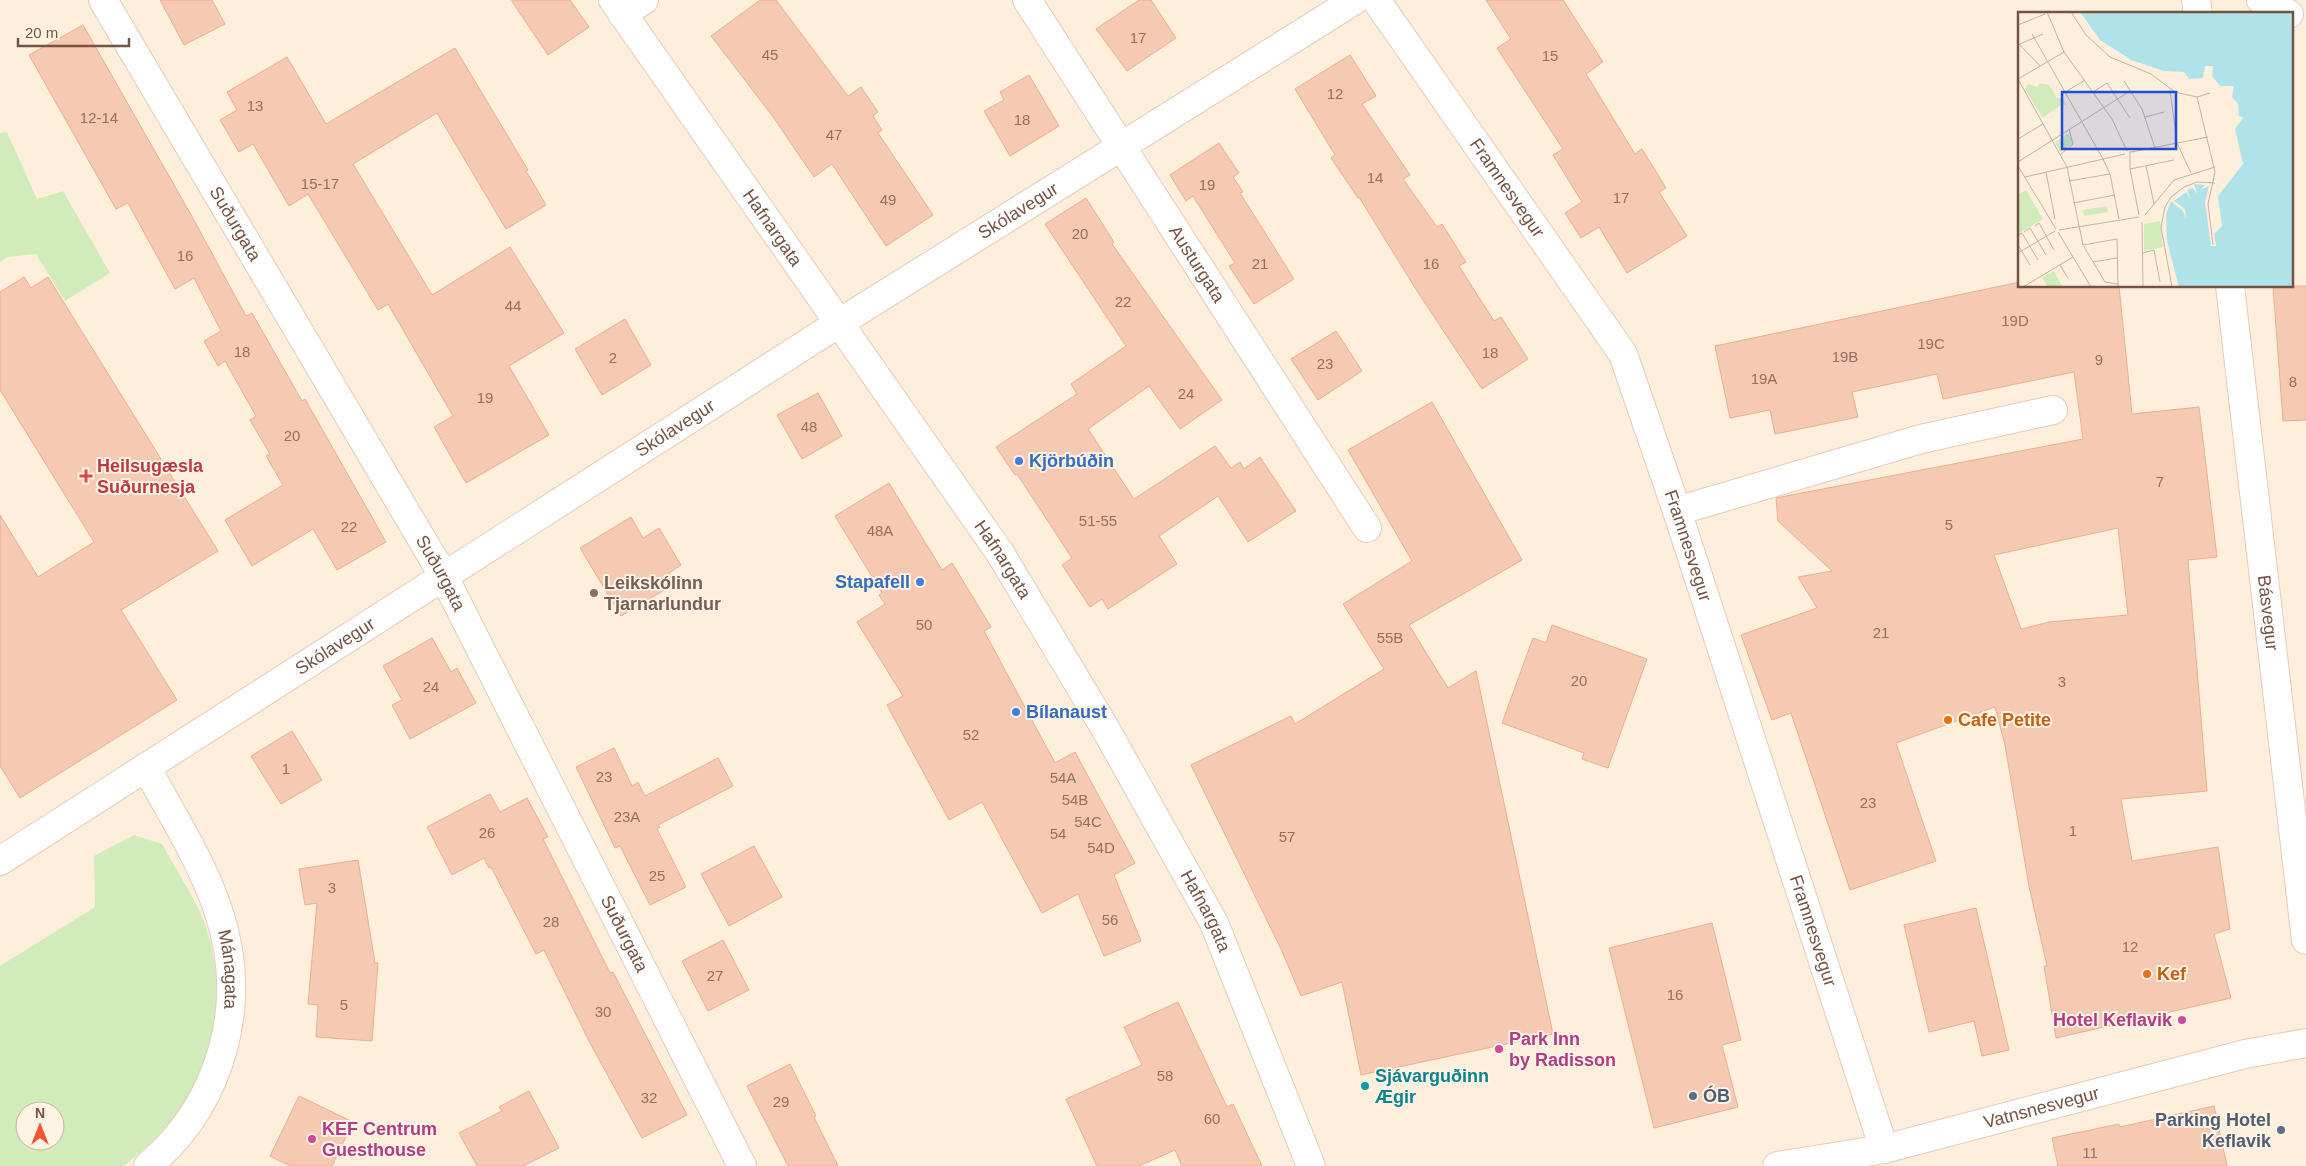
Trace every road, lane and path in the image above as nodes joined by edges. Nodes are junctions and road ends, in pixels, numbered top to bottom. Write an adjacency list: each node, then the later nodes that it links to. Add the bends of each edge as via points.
1 (103, 0): 16 (street, Suðurgata)
2 (1027, 0): 10 (street, Austurgata)
3 (1355, 0): 10 (street, Skólavegur)
4 (1376, 0): 14 (street, Framnesvegur, via 1623,354)
5 (2261, 0): 7 (street)
6 (626, 5): 12 (street, Hafnargata)
7 (2287, 12)
8 (2294, 15): 9 (street)
9 (2306, 21)
10 (1120, 147): 12 (street, Skólavegur); 15 (street, Austurgata)
11 (2230, 288): 19 (street, Básvegur)
12 (839, 323): 16 (street, Skólavegur); 24 (street, Hafnargata, via 1000,553 1105,728 1205,906)
13 (2052, 410): 14 (street, via 1921,439)
14 (1677, 511): 21 (street, Framnesvegur)
15 (1367, 528)
16 (443, 575): 17 (street, Skólavegur); 23 (street, Suðurgata)
17 (146, 767): 18 (street, Skólavegur); 22 (street, Mánagata, via 219,910 231,961 232,998 227,1038 211,1085 174,1142)
18 (0, 861)
19 (2306, 940)
20 (2306, 1043): 21 (street, Vatnsnesvegur, via 2245,1054)
21 (1884, 1149): 25 (street, Vatnsnesvegur)
22 (148, 1166)
23 (742, 1166)
24 (1311, 1166)
25 (1777, 1166)

